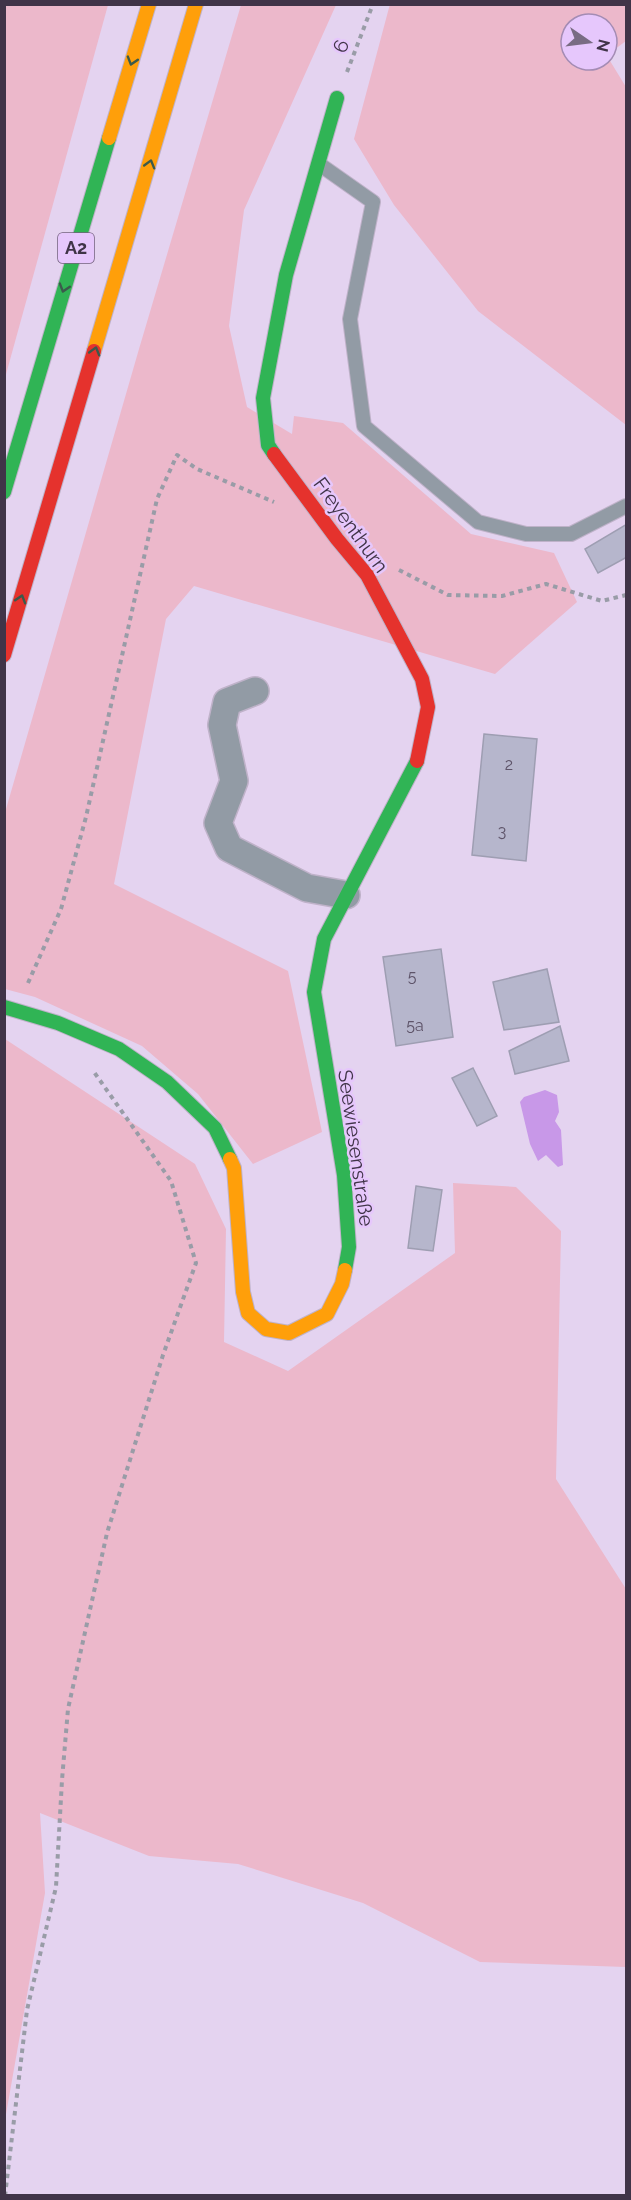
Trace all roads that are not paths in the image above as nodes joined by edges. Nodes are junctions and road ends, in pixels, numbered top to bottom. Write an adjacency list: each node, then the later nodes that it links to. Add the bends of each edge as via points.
1 (149, 4): 5 (main road, A2, one-way to 5)
2 (196, 4): 7 (main road, A2, one-way to 2)
3 (337, 98): 4 (main road, Freyenthurn)
4 (320, 164): 6 (lane, via 374,202 350,319 363,426 478,522 525,534 571,534); 9 (main road, Freyenthurn, via 286,275 263,398 268,445 367,575 422,679 428,707 417,760)
5 (4, 492)
6 (627, 506)
7 (4, 655)
8 (255, 691): 9 (street, via 227,702 222,725 234,781 218,823 229,848 307,888)
9 (346, 895): 10 (main road, Seewiesenstraße, via 324,939 314,992 344,1175 349,1247 342,1284 327,1314 289,1333 266,1329 248,1313 234,1168 215,1128 167,1082 119,1049)
10 (4, 1006)

